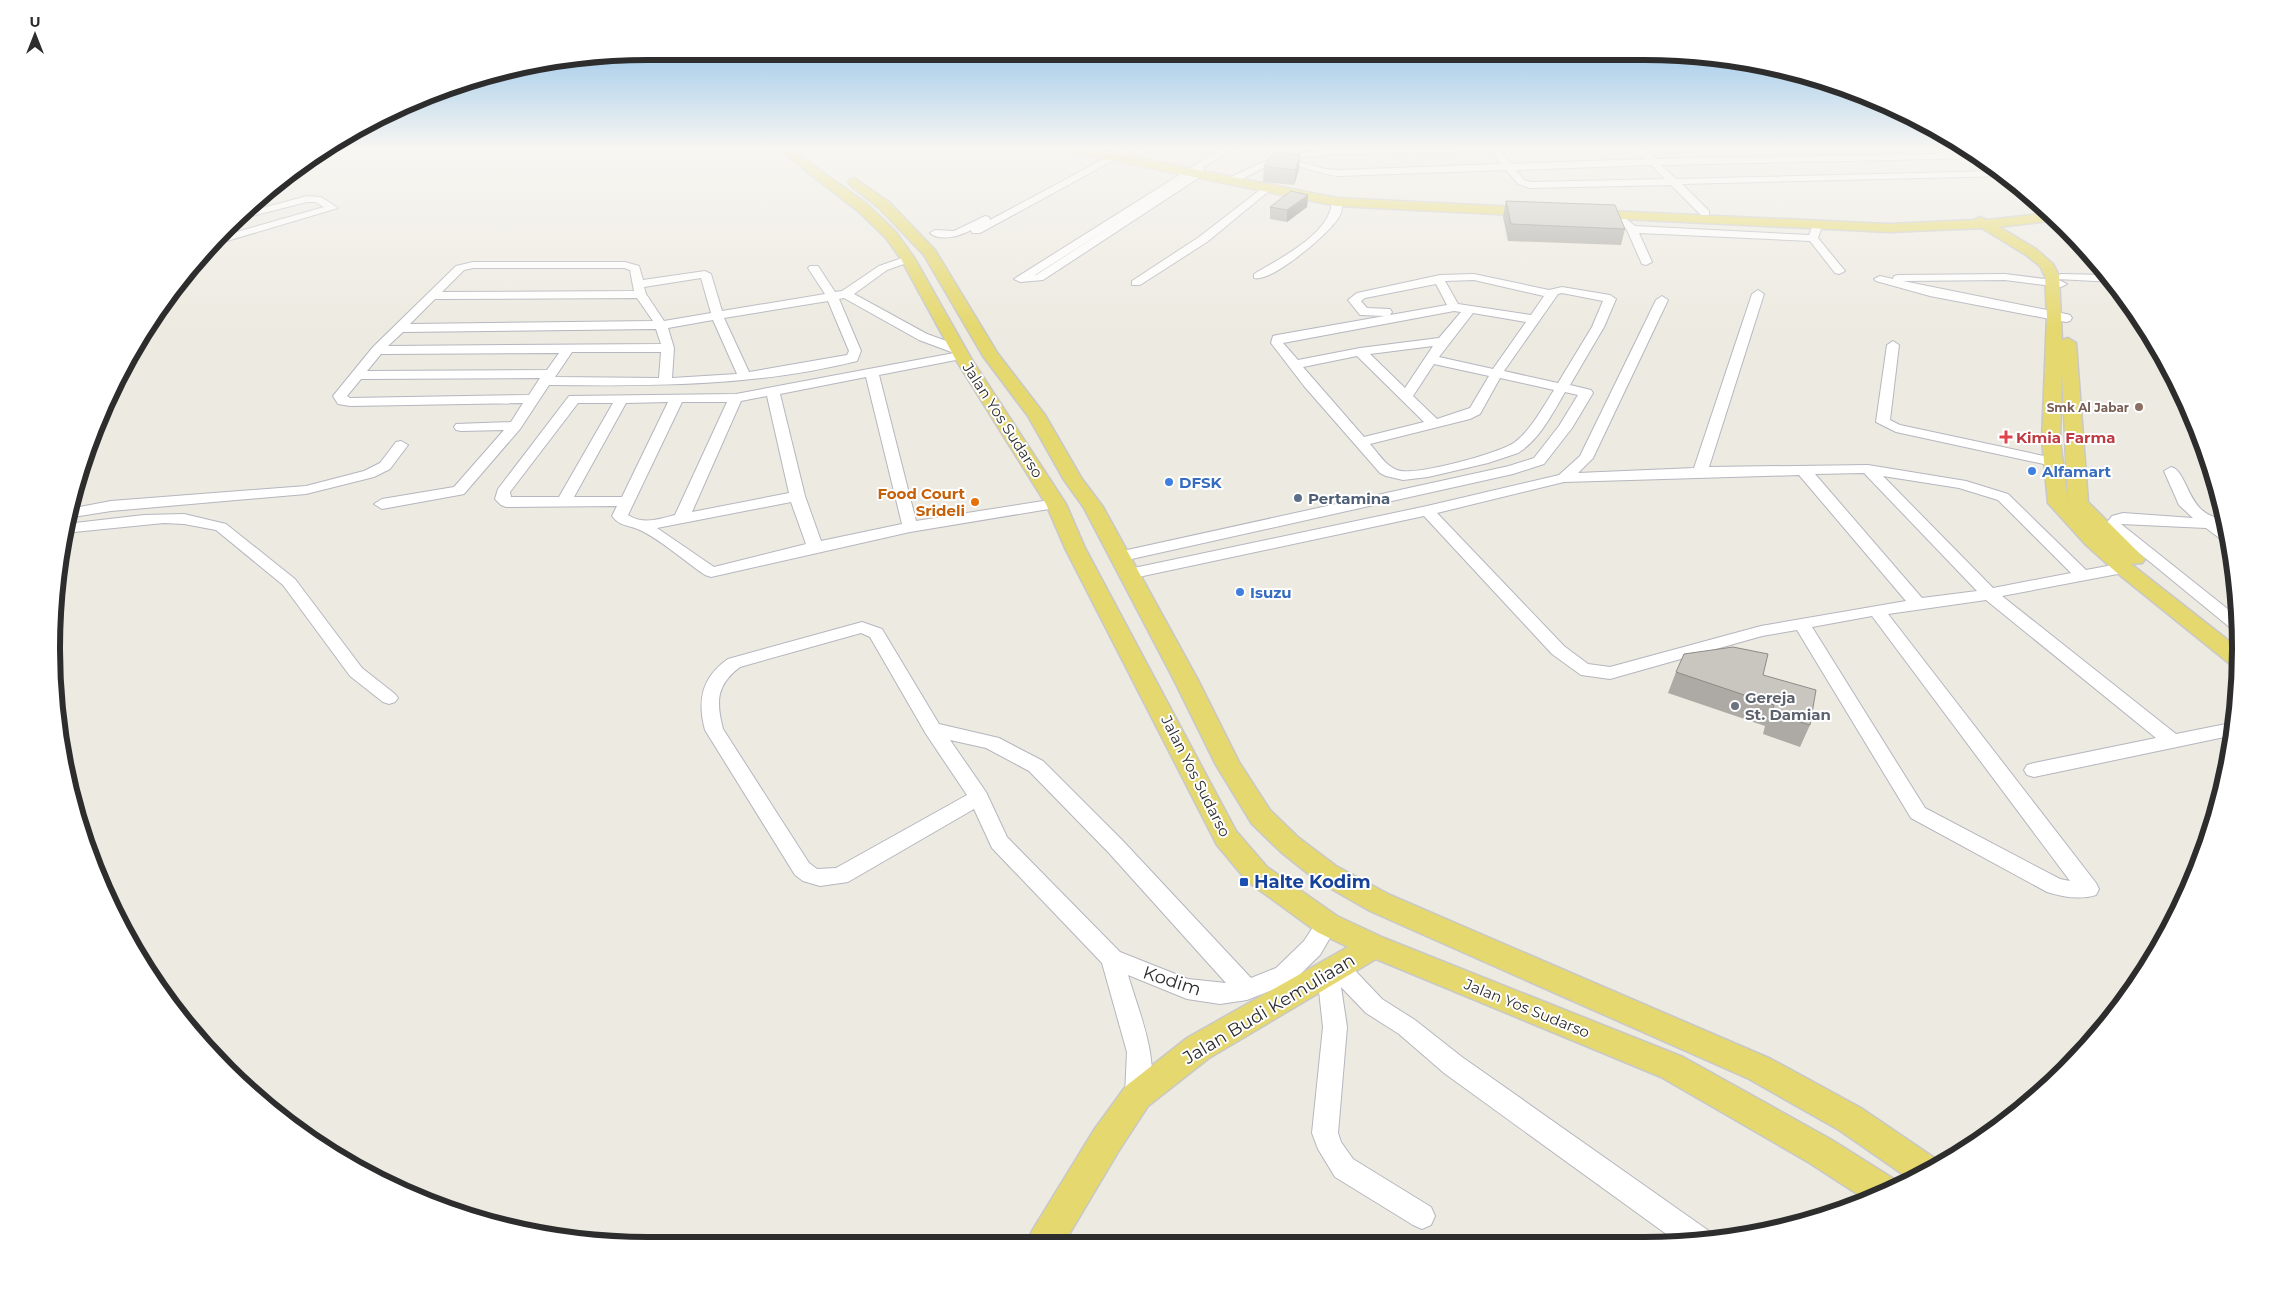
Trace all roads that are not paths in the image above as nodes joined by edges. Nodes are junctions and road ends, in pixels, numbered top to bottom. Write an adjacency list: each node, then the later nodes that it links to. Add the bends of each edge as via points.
1 (271, 209): 15 (street)
2 (331, 209): 23 (street)
3 (864, 209): 19 (main road, Jalan Yos Sudarso)
4 (1005, 209): 22 (street, via 959,233)
5 (1020, 209): 20 (street)
6 (1135, 209): 7 (street, via 1020,279 1039,278)
7 (1141, 209)
8 (1242, 209): 32 (street, via 1203,241)
9 (1337, 209): 28 (street, via 1324,230)
10 (1531, 209): 11 (main road)
11 (1550, 209)
12 (1700, 209): 14 (street)
13 (2037, 210): 18 (main road)
14 (1705, 213): 17 (main road); 18 (main road, via 1877,221)
15 (251, 214)
16 (2044, 217): 18 (main road)
17 (1633, 218): 17 (main road, via 1619,216 1578,210); 21 (main road); 25 (street)
18 (1983, 219): 21 (main road); 31 (main road, via 2034,246 2053,263)
19 (897, 229): 24 (main road, Jalan Yos Sudarso); 84 (main road, Jalan Yos Sudarso, via 930,254 992,356 1036,415)
20 (976, 231)
21 (1815, 232): 27 (street)
22 (936, 233)
23 (225, 239)
24 (908, 259): 34 (street, via 883,268); 55 (main road, Jalan Yos Sudarso)
25 (1646, 262)
26 (814, 268): 38 (street)
27 (1839, 270)
28 (1258, 276)
29 (1439, 280): 35 (street, via 1443,277 1474,277); 40 (street); 40 (street, via 1361,295 1354,300 1364,312 1372,313)
30 (2102, 280): 31 (street)
31 (2059, 282): 43 (main road); 43 (street, via 2005,277 1880,279 1914,289)
32 (1136, 283)
33 (640, 289): 37 (street); 37 (street, via 635,268 625,265 473,265 460,268); 42 (street, via 705,274); 45 (street)
34 (846, 294): 38 (street); 55 (street, via 923,338)
35 (1550, 294): 44 (street); 65 (street, via 1562,290 1604,296 1611,302)
36 (1758, 294): 82 (street)
37 (431, 296): 47 (street)
38 (832, 296): 42 (street); 63 (street, via 855,351 852,358)
39 (1662, 300): 83 (street, via 1586,458)
40 (1453, 305): 41 (street); 57 (street, via 1278,339 1276,343)
41 (1471, 308): 44 (street); 48 (street)
42 (718, 317): 45 (street); 63 (street)
43 (2060, 317): 78 (main road); 101 (main road, via 2078,504)
44 (1532, 319): 61 (street)
45 (661, 325): 46 (street); 50 (street)
46 (513, 326): 47 (street); 51 (street)
47 (399, 328): 52 (street)
48 (1443, 341): 54 (street); 56 (street)
49 (1893, 346): 78 (street, via 1883,422 1896,428)
50 (668, 348): 53 (street); 64 (street)
51 (492, 349): 52 (street); 53 (street)
52 (377, 350): 59 (street)
53 (567, 350): 62 (street)
54 (1360, 352): 57 (street); 67 (street)
55 (960, 353): 58 (street); 85 (main road, Jalan Yos Sudarso)
56 (1431, 359): 61 (street); 67 (street)
57 (1294, 366): 76 (street)
58 (872, 373): 66 (street); 97 (street)
59 (359, 374): 60 (street); 71 (street, via 340,396 343,401)
60 (478, 374): 62 (street); 71 (street)
61 (1496, 374): 65 (street); 73 (street, via 1475,412)
62 (547, 377): 64 (street); 72 (street)
63 (745, 377): 64 (street)
64 (665, 382)
65 (1563, 388): 76 (street, via 1520,445 1484,459 1397,475 1385,470); 87 (street, via 1586,394 1540,461)
66 (772, 390): 70 (street); 86 (street)
67 (1405, 397): 73 (street)
68 (622, 398): 69 (street); 89 (street); 89 (street, via 572,401 503,492 506,502)
69 (677, 398): 70 (street); 88 (street)
70 (736, 398): 94 (street)
71 (458, 399): 72 (street)
72 (533, 399): 75 (street)
73 (1434, 424): 76 (street)
74 (461, 426): 75 (street)
75 (515, 426): 90 (street, via 459,491)
76 (1362, 442)
77 (401, 445): 92 (street, via 384,466 369,474 306,490 111,506)
78 (2053, 462): 101 (main road, via 2058,504 2093,542)
79 (1868, 469): 80 (street); 103 (street, via 1961,484 2003,497); 104 (street)
80 (1803, 470): 82 (street); 105 (street)
81 (2171, 471): 95 (street, via 2187,505)
82 (1700, 472): 83 (street)
83 (1564, 478): 91 (street)
84 (1073, 480): 85 (main road); 102 (main road, Jalan Yos Sudarso, via 1093,506)
85 (1050, 494): 97 (street); 100 (main road, Jalan Yos Sudarso)
86 (797, 496): 94 (street); 99 (street)
87 (1385, 498): 93 (street); 102 (street)
88 (626, 501): 89 (street); 96 (street, via 620,516 630,523)
89 (563, 502)
90 (382, 504)
91 (1427, 511): 93 (street); 108 (street, via 1558,650 1580,668 1594,673 1610,673 1760,631)
92 (76, 512)
93 (1402, 516): 102 (street)
94 (682, 517): 96 (street)
95 (2218, 524): 101 (street, via 2123,518 2113,522)
96 (644, 526): 99 (street, via 711,572)
97 (910, 527): 99 (street)
98 (72, 528): 111 (street, via 166,519 208,522 221,528 289,582 356,672)
99 (815, 547)
100 (1076, 548): 102 (main road); 117 (main road, Jalan Yos Sudarso, via 1226,838 1257,874)
101 (2132, 557): 103 (street); 107 (street); 109 (main road); 110 (main road)
102 (1119, 558): 123 (main road, Jalan Yos Sudarso, via 1228,765 1261,817 1326,873 1436,929 1681,1032 1760,1070 1850,1119)
103 (2083, 576): 104 (street)
104 (1989, 594): 105 (street); 114 (street)
105 (1918, 604): 106 (street)
106 (1876, 610): 108 (street); 108 (street, via 2088,889 2055,886 1918,813)
107 (2231, 621)
108 (1801, 623)
109 (2232, 638)
110 (2232, 653)
111 (389, 698)
112 (933, 729): 116 (street); 116 (street, via 883,642 876,633 862,627 734,663 716,678 708,709 714,730 802,869 811,877 840,876); 121 (street, via 992,743 1036,766 1116,847)
113 (2226, 730): 114 (street)
114 (2174, 742): 115 (street)
115 (2034, 770)
116 (978, 797): 119 (street, via 999,842)
117 (1327, 924): 118 (main road, Jalan Yos Sudarso); 121 (street, Kodim, via 1312,948 1284,975)
118 (1374, 946): 120 (main road, Jalan Budi Kemuliaan); 124 (main road, Jalan Yos Sudarso, via 1672,1067 1820,1151)
119 (1112, 959): 121 (street, Kodim, via 1187,989 1220,994); 122 (street, via 1139,1052)
120 (1333, 971): 122 (main road, Jalan Budi Kemuliaan, via 1198,1048); 125 (street, via 1336,1027 1325,1133 1344,1168); 126 (street, via 1453,1066)
121 (1247, 990)
122 (1137, 1096): 127 (main road, Jalan Budi Kemuliaan)
123 (1920, 1167)
124 (1878, 1188)
125 (1422, 1216)
126 (1691, 1235)
127 (1048, 1237)

